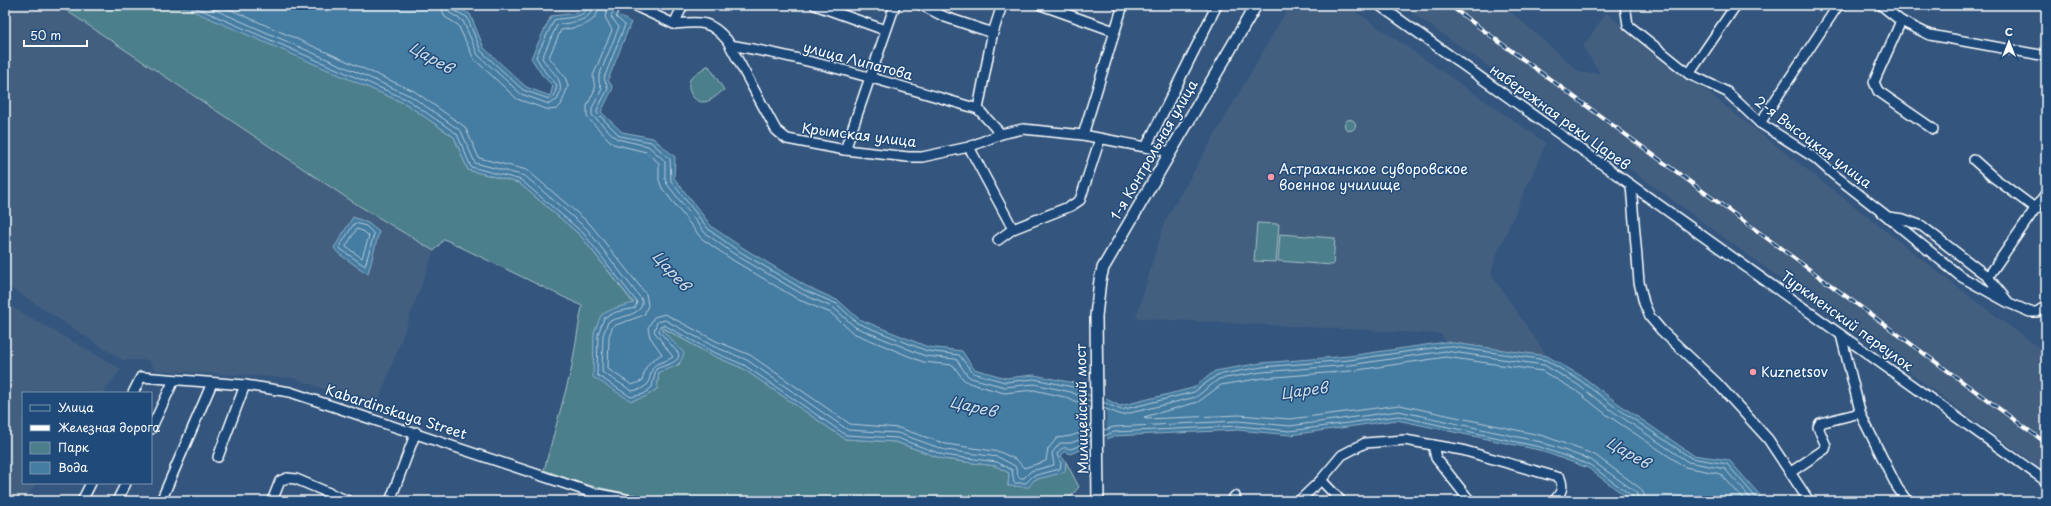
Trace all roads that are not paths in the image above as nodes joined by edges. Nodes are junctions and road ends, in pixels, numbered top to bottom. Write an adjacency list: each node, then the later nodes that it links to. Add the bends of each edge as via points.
1 (684, 5): 17 (street)
2 (815, 5): 18 (street)
3 (895, 5): 18 (street)
4 (920, 5): 20 (street, via 945,17)
5 (1002, 5): 20 (street)
6 (1041, 5): 19 (street)
7 (1122, 5): 19 (street)
8 (1217, 5): 32 (street)
9 (1256, 5): 34 (main road, 1-я Контрольная улица)
10 (1380, 5): 36 (street, набережная реки Царев)
11 (1625, 5): 23 (street, 2-я Высоцкая улица, via 1628,25)
12 (1736, 5): 23 (street)
13 (1881, 5): 16 (street)
14 (1839, 6): 26 (street)
15 (636, 7): 17 (street)
16 (1901, 21): 22 (street, via 1930,35); 27 (street, via 1874,82 1878,90)
17 (674, 24): 21 (street, Крымская улица, via 707,24 720,32)
18 (885, 30): 24 (street)
19 (1114, 31): 29 (street)
20 (993, 33): 25 (street)
21 (730, 44): 24 (street, улица Липатова); 33 (street, Крымская улица, via 781,136)
22 (2046, 56)
23 (1689, 74): 26 (street, 2-я Высоцкая улица, via 1727,92)
24 (871, 78): 25 (street, улица Липатова); 33 (street)
25 (978, 110): 28 (street)
26 (1760, 123): 39 (street, 2-я Высоцкая улица, via 1815,158)
27 (1933, 129)
28 (1001, 134): 29 (street, Крымская улица, via 1023,129); 31 (street, Крымская улица)
29 (1083, 136): 30 (street, Крымская улица)
30 (1100, 139): 32 (street, Крымская улица); 40 (street, via 1080,200)
31 (969, 147): 33 (street, Крымская улица, via 922,157); 40 (street)
32 (1146, 147): 34 (street, Крымская улица)
33 (845, 150)
34 (1170, 152): 45 (main road, 1-я Контрольная улица, via 1103,268)
35 (1974, 160): 38 (street)
36 (1631, 185): 46 (street, Туркменский переулок); 56 (street, набережная реки Царев, via 1639,282 1650,317 1768,439)
37 (2046, 193): 38 (street)
38 (2036, 209): 42 (street)
39 (1888, 217): 42 (street, 2-я Высоцкая улица, via 1922,226); 43 (street, via 1960,276)
40 (1013, 229): 41 (street)
41 (998, 240)
42 (1988, 277): 43 (street, 2-я Высоцкая улица)
43 (2009, 303): 44 (street, 2-я Высоцкая улица, via 2030,312 2037,312)
44 (2046, 306)
45 (1096, 316): 69 (main road, Милицейский мост)
46 (1841, 334): 51 (street); 58 (street, Туркменский переулок)
47 (174, 380): 48 (street, Kabardinskaya Street); 50 (street, Kabardinskaya Street, via 141,377); 52 (street)
48 (212, 383): 49 (street, Kabardinskaya Street); 64 (street)
49 (245, 385): 53 (street, Kabardinskaya Street, via 290,392); 55 (street)
50 (134, 392)
51 (1860, 412): 56 (street, via 1820,424 1818,427 1826,446 1825,450); 75 (street, via 1897,487)
52 (152, 427)
53 (416, 432): 61 (street, Kabardinskaya Street); 67 (street)
54 (1433, 445): 57 (street, via 1405,440 1365,443 1342,455); 72 (street, via 1436,458); 73 (street, via 1462,450 1560,478 1563,484 1560,494)
55 (218, 457)
56 (1790, 472): 74 (street, набережная реки Царев)
57 (1321, 480): 70 (street); 71 (street)
58 (2046, 481)
59 (90, 484): 62 (street)
60 (126, 484): 63 (street)
61 (592, 497): 68 (street, Kabardinskaya Street)
62 (82, 501)
63 (117, 501)
64 (161, 501)
65 (272, 501): 66 (street, via 280,481 287,478 296,479)
66 (348, 501)
67 (390, 501)
68 (636, 501)
69 (1098, 501)
70 (1299, 501)
71 (1341, 501)
72 (1470, 501)
73 (1554, 501)
74 (1809, 501)
75 (1907, 501)

